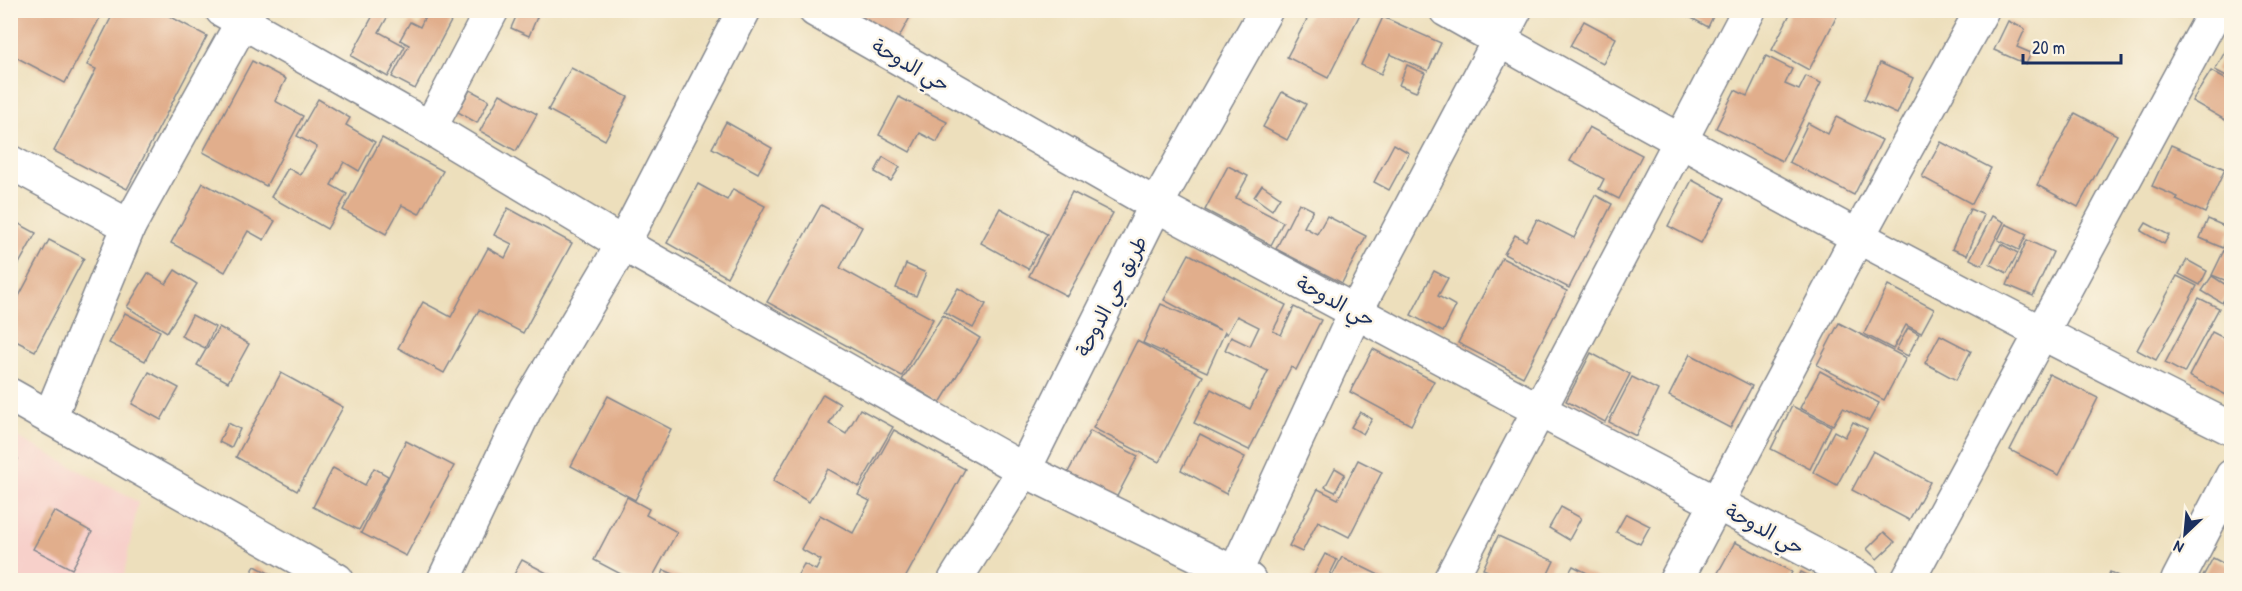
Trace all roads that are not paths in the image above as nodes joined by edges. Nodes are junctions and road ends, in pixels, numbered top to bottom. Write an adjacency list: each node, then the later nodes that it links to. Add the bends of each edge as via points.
1 (492, 10): 12 (street)
2 (744, 10): 18 (street)
3 (815, 10): 15 (street, حي الدوحة)
4 (1266, 10): 15 (street, طريق حي الدوحة)
5 (1446, 10): 11 (street)
6 (1515, 10): 11 (street)
7 (1749, 10): 13 (street)
8 (1982, 10): 17 (street)
9 (2216, 10): 20 (street)
10 (238, 14): 12 (street); 16 (street)
11 (1499, 40): 13 (street); 19 (street)
12 (430, 128): 18 (street)
13 (1680, 140): 17 (street); 22 (street)
14 (10, 162): 16 (street)
15 (1156, 205): 19 (street, حي الدوحة); 25 (street, طريق حي الدوحة)
16 (129, 226): 23 (street)
17 (1857, 238): 20 (street); 27 (street)
18 (623, 244): 25 (street); 30 (street, via 525,410)
19 (1356, 311): 22 (street, حي الدوحة); 28 (street)
20 (2040, 334): 24 (street); 35 (street)
21 (10, 396): 23 (street)
22 (1539, 410): 27 (street, حي الدوحة); 32 (street)
23 (50, 417): 29 (street)
24 (2232, 429)
25 (1024, 470): 28 (street); 31 (street, طريق حي الدوحة)
26 (2232, 476): 36 (street)
27 (1717, 503): 33 (street); 34 (street, حي الدوحة)
28 (1242, 577)
29 (337, 580)
30 (444, 580)
31 (955, 580)
32 (1450, 580)
33 (1676, 580)
34 (1863, 580)
35 (1908, 580)
36 (2178, 580)

